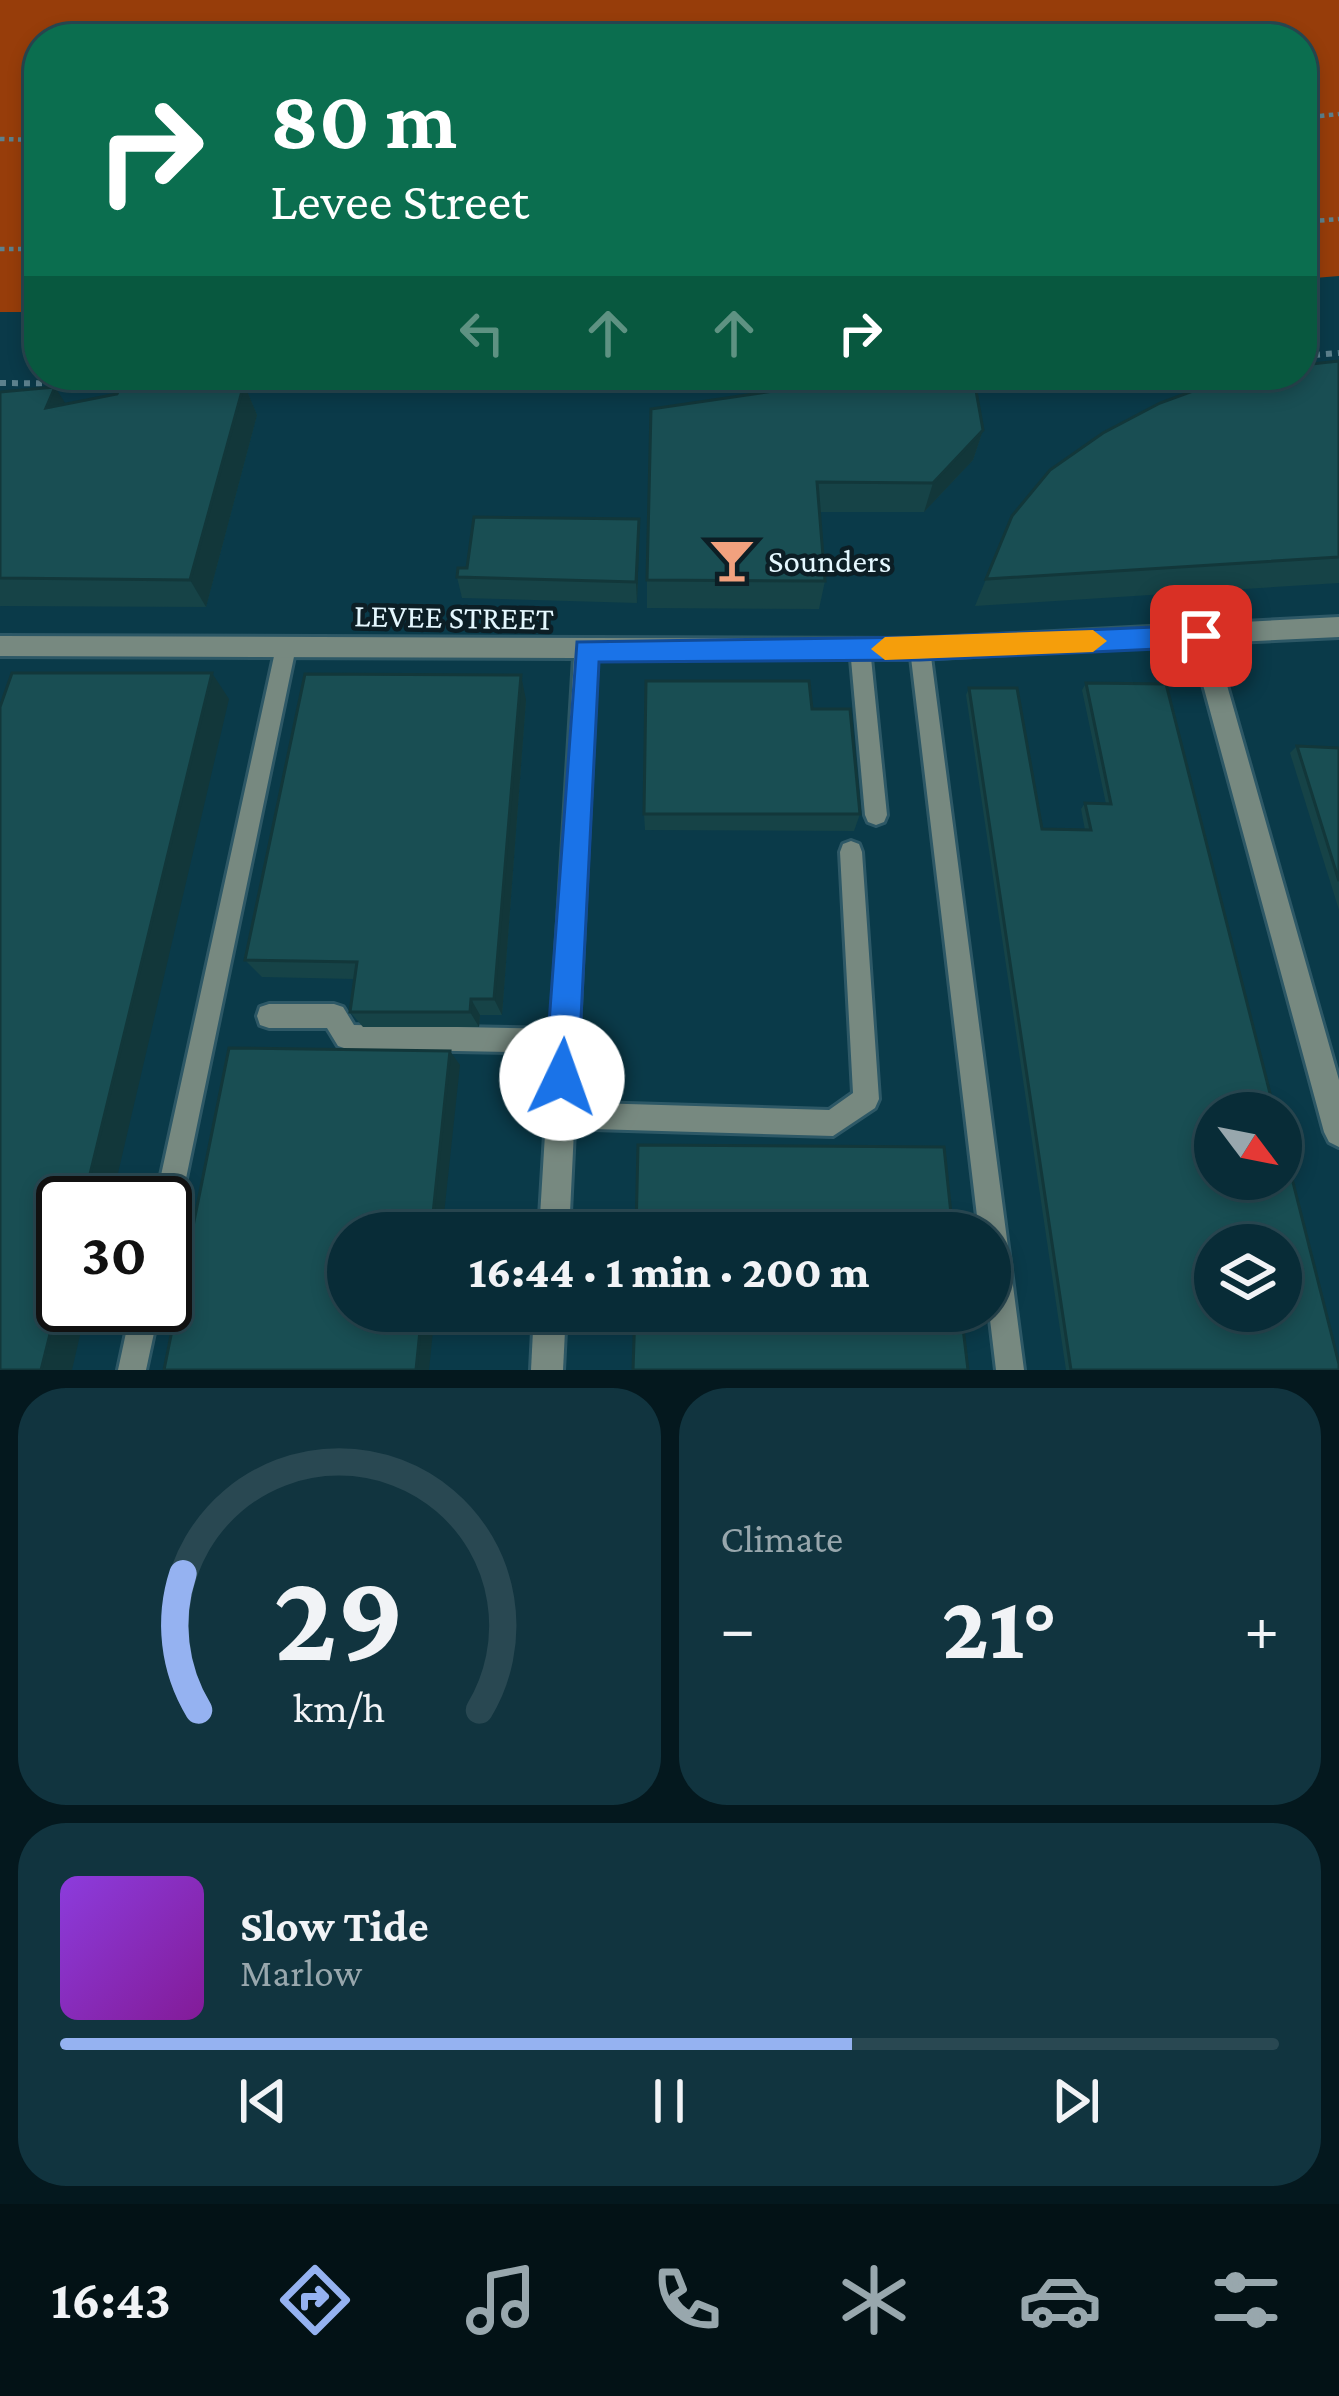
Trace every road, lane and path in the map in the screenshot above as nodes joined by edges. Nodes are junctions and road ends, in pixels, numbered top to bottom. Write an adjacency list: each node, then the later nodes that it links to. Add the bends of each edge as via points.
1 (1339, 627): 2 (street, LEVEE STREET)
2 (1201, 636): 6 (street, LEVEE STREET); 13 (street)
3 (0, 646): 4 (street, LEVEE STREET)
4 (286, 647): 7 (street, LEVEE STREET); 14 (lane)
5 (860, 649): 6 (street, LEVEE STREET); 7 (street, LEVEE STREET); 8 (lane)
6 (920, 649): 20 (lane)
7 (586, 650): 11 (street)
8 (876, 815)
9 (851, 852): 12 (lane, via 866,1099 833,1123)
10 (269, 1016): 11 (lane, via 334,1016 347,1037)
11 (564, 1041): 12 (street)
12 (560, 1114): 15 (street)
13 (1339, 1132)
14 (174, 1176)
15 (555, 1212)
16 (140, 1332): 18 (lane)
17 (549, 1332): 19 (street)
18 (132, 1370)
19 (547, 1370)
20 (1010, 1370)

